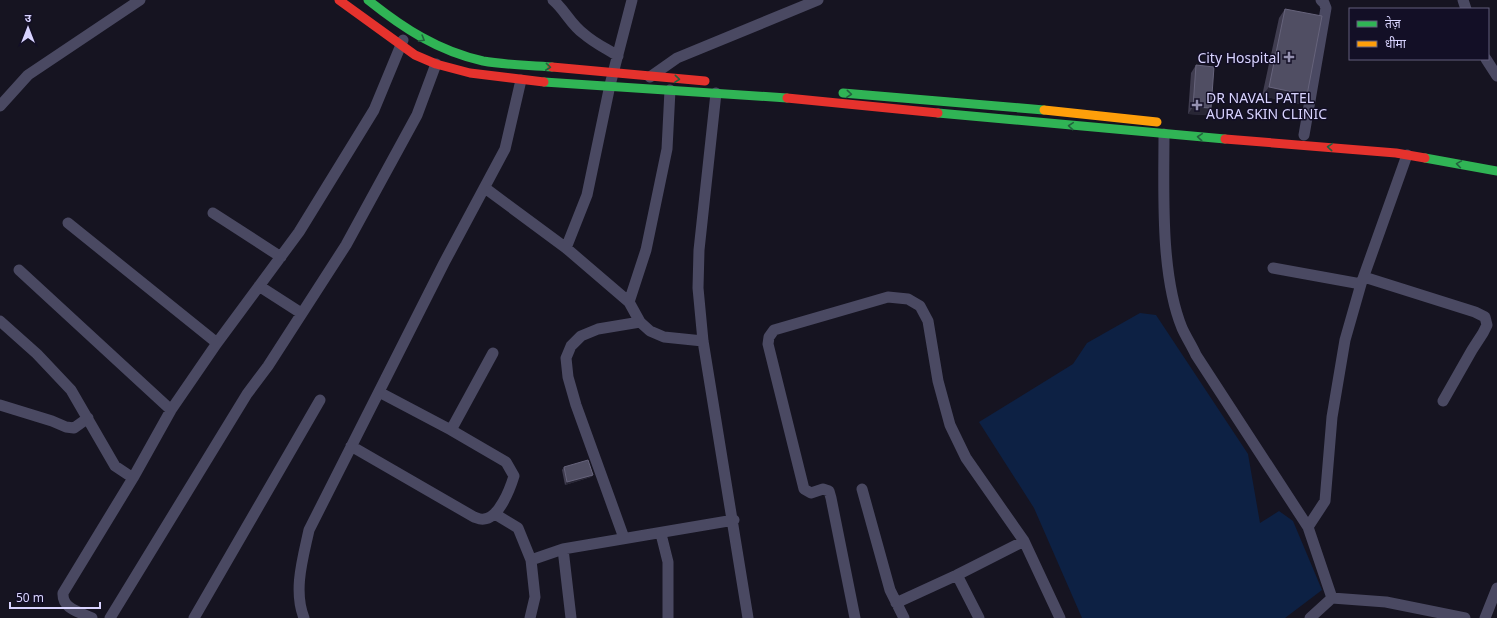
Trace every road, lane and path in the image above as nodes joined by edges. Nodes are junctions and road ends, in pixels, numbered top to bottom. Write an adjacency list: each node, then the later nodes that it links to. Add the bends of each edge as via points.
1 (140, 0): 21 (street, via 28,75)
2 (340, 0): 9 (main road)
3 (368, 0): 8 (main road)
4 (553, 0): 10 (street, via 583,34)
5 (632, 0): 10 (street)
6 (818, 0): 15 (street, via 682,56)
7 (1321, 0): 23 (street, via 1326,8)
8 (407, 30): 9 (street); 13 (main road, one-way to 13, via 441,48 484,61)
9 (402, 44): 12 (main road, via 415,54); 30 (street, via 374,110)
10 (618, 56): 13 (street)
11 (1487, 60): 14 (street)
12 (436, 64): 16 (main road, via 470,73); 36 (street, via 417,115 346,245)
13 (614, 74): 15 (main road); 17 (street)
14 (1497, 76)
15 (650, 77): 18 (main road, one-way to 18)
16 (521, 80): 17 (main road); 26 (street, via 505,149)
17 (610, 85): 19 (main road); 29 (street, via 586,195)
18 (717, 88): 19 (main road); 22 (main road, one-way to 18); 39 (street, via 699,250 698,288)
19 (670, 90): 35 (street, via 665,156 646,250)
20 (837, 92): 22 (main road, one-way to 22, via 1022,108)
21 (0, 106)
22 (1166, 128): 24 (main road, one-way to 22); 54 (street, via 1167,256 1182,327 1196,355)
23 (1304, 135)
24 (1407, 155): 25 (main road, one-way to 24); 33 (street)
25 (1497, 171)
26 (485, 188): 29 (street); 42 (street)
27 (213, 213): 30 (street)
28 (68, 223): 40 (street)
29 (566, 248): 35 (street)
30 (281, 257): 34 (street)
31 (1273, 268): 33 (street)
32 (19, 270): 46 (street)
33 (1362, 281): 44 (street, via 1485,317 1487,325); 54 (street, via 1345,340 1332,417 1325,501)
34 (259, 286): 36 (street); 40 (street)
35 (629, 302): 38 (street)
36 (301, 313): 66 (street, via 247,394)
37 (0, 321): 47 (street, via 71,390)
38 (640, 322): 39 (street, via 650,331 664,337); 56 (street, via 598,329 581,336 571,346 566,358 576,405)
39 (703, 341): 53 (street)
40 (217, 343): 46 (street)
41 (493, 353): 48 (street)
42 (379, 392): 48 (street); 49 (street)
43 (320, 400): 67 (street)
44 (1443, 401)
45 (0, 405): 47 (street, via 66,427 74,428)
46 (171, 410): 50 (street)
47 (88, 418): 50 (street, via 116,466)
48 (452, 430): 52 (street, via 506,462 514,476 510,491)
49 (351, 446): 52 (street, via 474,517 484,519); 68 (street, via 309,530 299,576 300,607)
50 (133, 478): 65 (street, via 63,593 64,602 68,607)
51 (862, 489): 63 (street, via 890,590)
52 (495, 514): 59 (street, via 518,528)
53 (734, 520): 55 (street); 72 (street)
54 (1308, 526): 62 (street)
55 (661, 534): 56 (street); 71 (street, via 668,562)
56 (624, 538): 58 (street)
57 (1024, 541): 60 (street); 73 (street, via 966,458 950,425 938,381 928,322 920,306 908,299 888,297 774,330 769,337 769,352 804,489 811,493 823,489 829,491); 76 (street)
58 (563, 549): 59 (street); 70 (street)
59 (531, 560): 69 (street, via 535,597)
60 (957, 575): 63 (street); 75 (street)
61 (1497, 588): 79 (street)
62 (1332, 598): 64 (street, via 1386,602); 77 (street)
63 (896, 602): 74 (street)
64 (1418, 613): 78 (street)
65 (92, 618)
66 (110, 618)
67 (194, 618)
68 (304, 618)
69 (530, 618)
70 (571, 618)
71 (668, 618)
72 (748, 618)
73 (855, 618)
74 (904, 618)
75 (978, 618)
76 (1060, 618)
77 (1310, 618)
78 (1465, 618)
79 (1485, 618)

